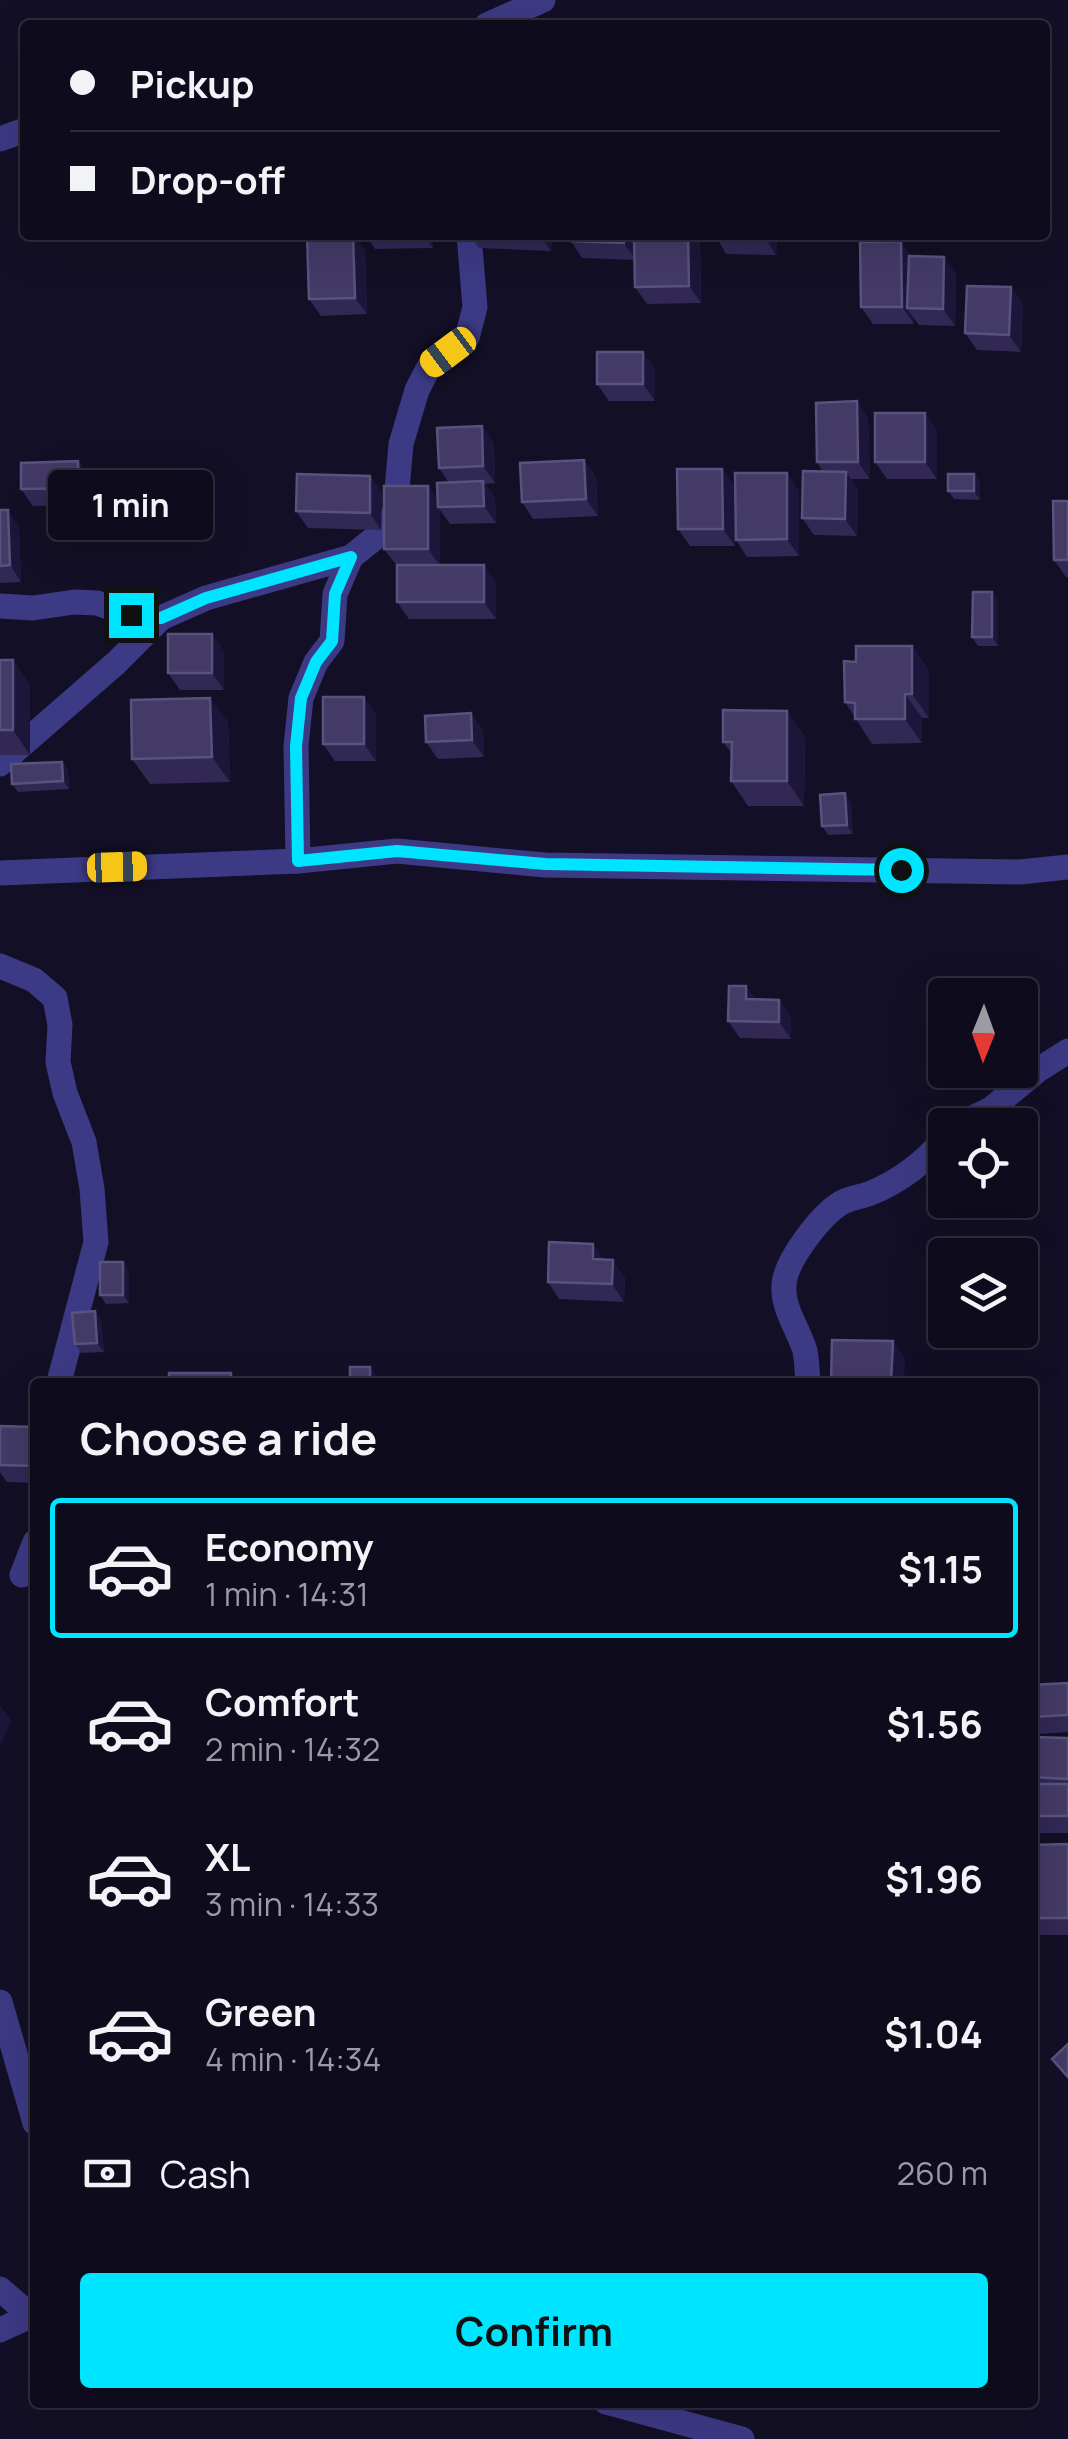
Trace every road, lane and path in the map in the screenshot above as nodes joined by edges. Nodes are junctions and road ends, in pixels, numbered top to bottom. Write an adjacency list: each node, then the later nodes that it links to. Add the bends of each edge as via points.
1 (543, 0): 2 (street)
2 (497, 20)
3 (470, 240): 4 (street, via 475,306 467,338 430,366 416,390 401,444 394,512)
4 (351, 557): 6 (street, via 206,598); 8 (street, via 335,594 332,641 301,698)
5 (0, 606): 6 (street, via 97,603)
6 (161, 618): 7 (street)
7 (0, 764)
8 (298, 861): 9 (street, via 397,851 582,866 1020,872); 10 (street)
9 (1068, 867)
10 (0, 872)
11 (0, 966): 15 (street, via 55,998 58,1062 92,1189 96,1242)
12 (1068, 1051): 13 (street)
13 (992, 1108)
14 (928, 1156): 16 (street, via 902,1177 840,1203 794,1256 784,1284)
15 (60, 1378)
16 (808, 1378)
17 (30, 1552): 18 (street)
18 (19, 1575)
19 (0, 2002): 20 (street)
20 (30, 2106)
21 (0, 2290): 22 (street)
22 (30, 2313)
23 (30, 2316): 24 (street)
24 (0, 2330)
25 (628, 2408): 26 (street)
26 (742, 2439)

